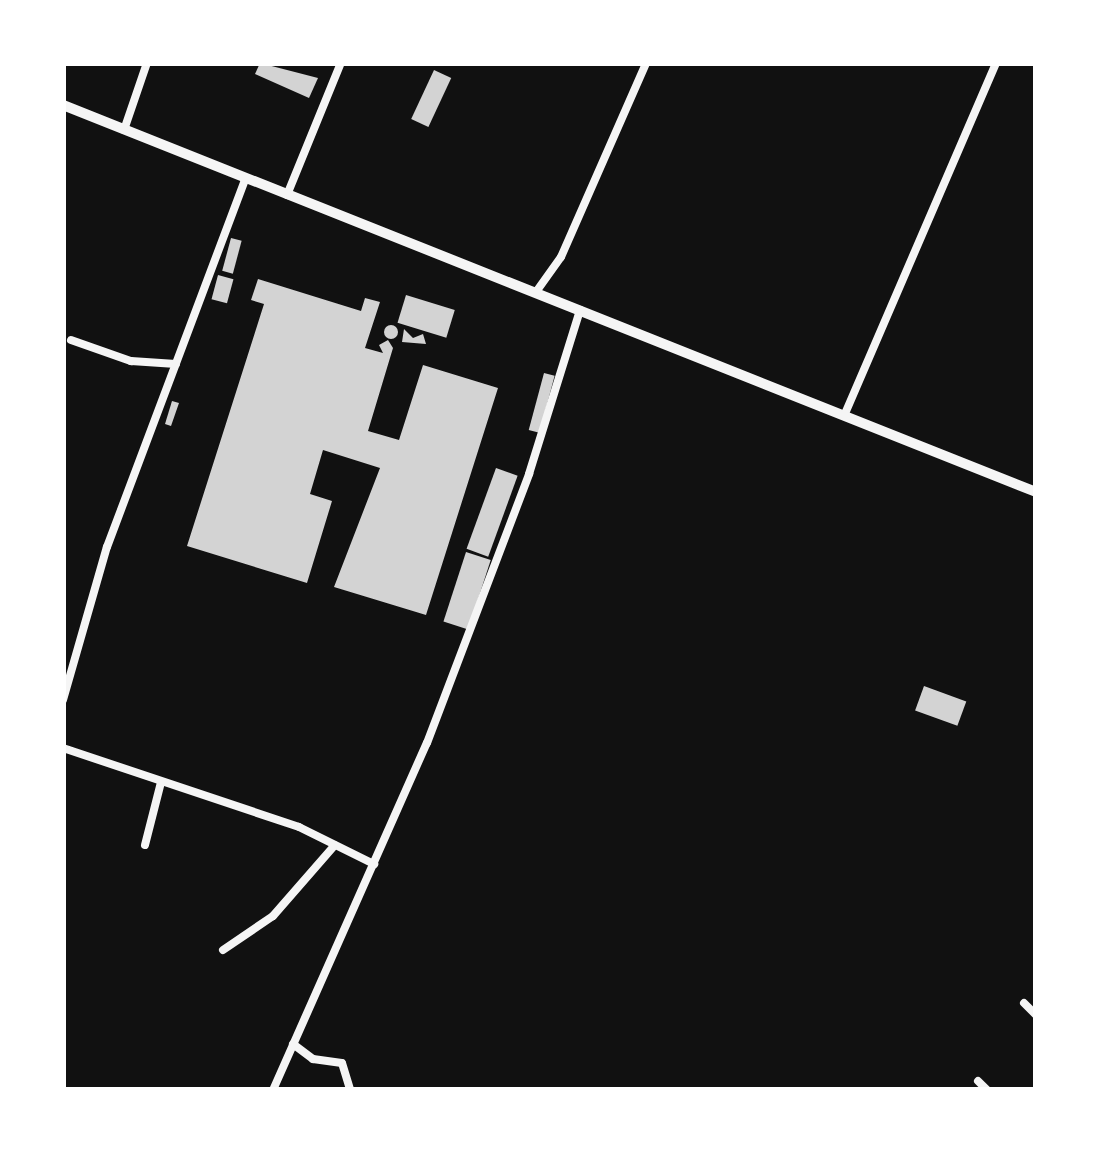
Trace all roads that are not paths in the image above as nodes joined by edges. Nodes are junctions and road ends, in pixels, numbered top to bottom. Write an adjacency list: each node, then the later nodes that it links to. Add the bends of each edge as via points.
1 (147, 63): 6 (street)
2 (341, 63): 8 (street)
3 (646, 63): 9 (street, via 561,257)
4 (996, 63): 13 (street)
5 (63, 105): 6 (main road)
6 (124, 130): 7 (main road)
7 (245, 179): 8 (main road); 12 (street)
8 (286, 196): 9 (main road)
9 (536, 292): 10 (main road)
10 (580, 310): 13 (main road); 21 (street, via 529,474)
11 (71, 340): 12 (street, via 131,361)
12 (176, 364): 15 (street)
13 (844, 416): 14 (main road)
14 (1036, 492)
15 (65, 684): 16 (street)
16 (63, 700)
17 (63, 748): 18 (street)
18 (161, 782): 19 (street); 20 (street)
19 (335, 844): 21 (street); 22 (street, via 273,916)
20 (145, 845)
21 (374, 863): 25 (street)
22 (223, 950)
23 (1024, 1003): 24 (street)
24 (1036, 1015)
25 (293, 1043): 27 (street); 28 (street, via 313,1059 342,1063)
26 (978, 1081): 29 (street)
27 (273, 1090)
28 (350, 1090)
29 (987, 1090)

